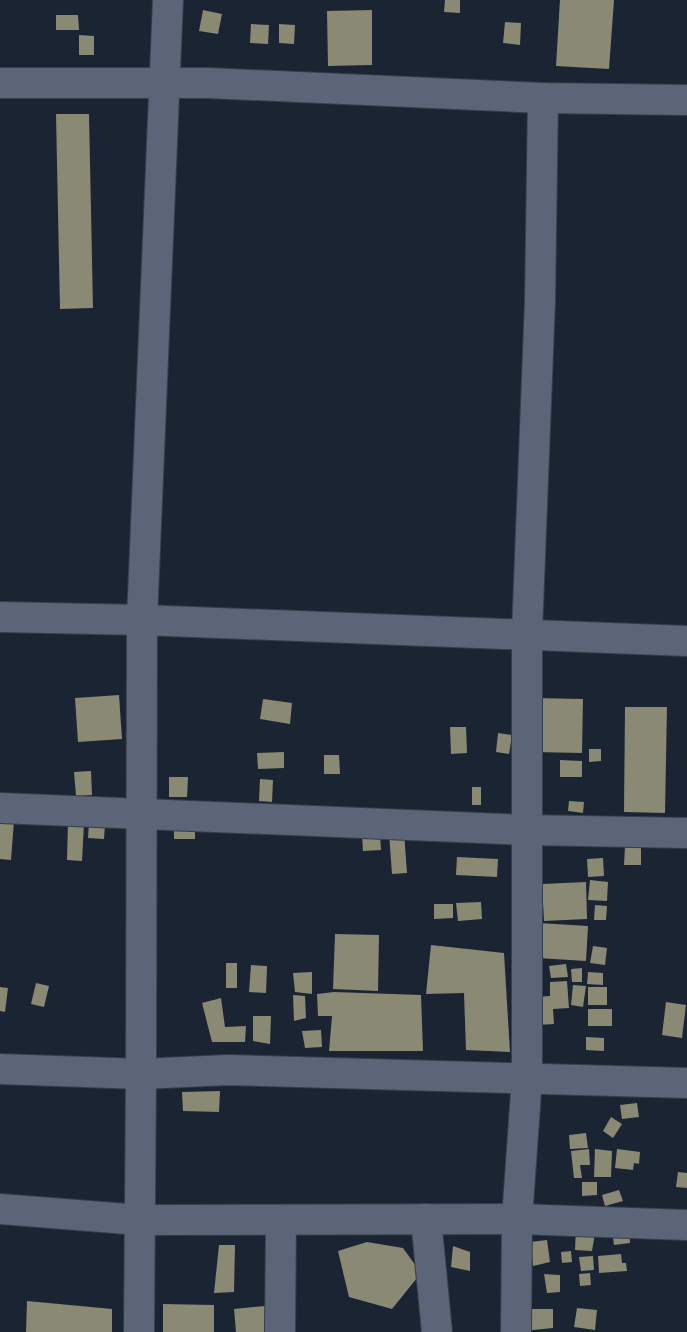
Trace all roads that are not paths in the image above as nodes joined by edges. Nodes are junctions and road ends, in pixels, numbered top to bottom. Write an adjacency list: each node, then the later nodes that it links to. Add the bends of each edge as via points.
1 (168, 0): 3 (street)
2 (0, 83): 3 (street)
3 (164, 83): 4 (street); 7 (street)
4 (543, 98): 5 (street); 8 (street)
5 (687, 100)
6 (0, 617): 7 (street)
7 (142, 620): 8 (street); 11 (street)
8 (527, 633): 9 (street); 12 (street)
9 (687, 640)
10 (0, 808): 11 (street)
11 (141, 813): 12 (street); 15 (street)
12 (527, 830): 13 (street); 16 (street)
13 (687, 833)
14 (0, 1069): 15 (street)
15 (141, 1074): 16 (street, via 229,1070); 21 (street)
16 (527, 1078): 17 (street); 20 (street)
17 (687, 1083)
18 (0, 1209): 21 (street)
19 (426, 1219): 20 (street); 22 (street); 26 (street)
20 (517, 1219): 23 (street); 27 (street)
21 (140, 1220): 22 (street); 24 (street)
22 (281, 1220): 25 (street)
23 (687, 1224)
24 (139, 1332)
25 (280, 1332)
26 (437, 1332)
27 (516, 1332)

